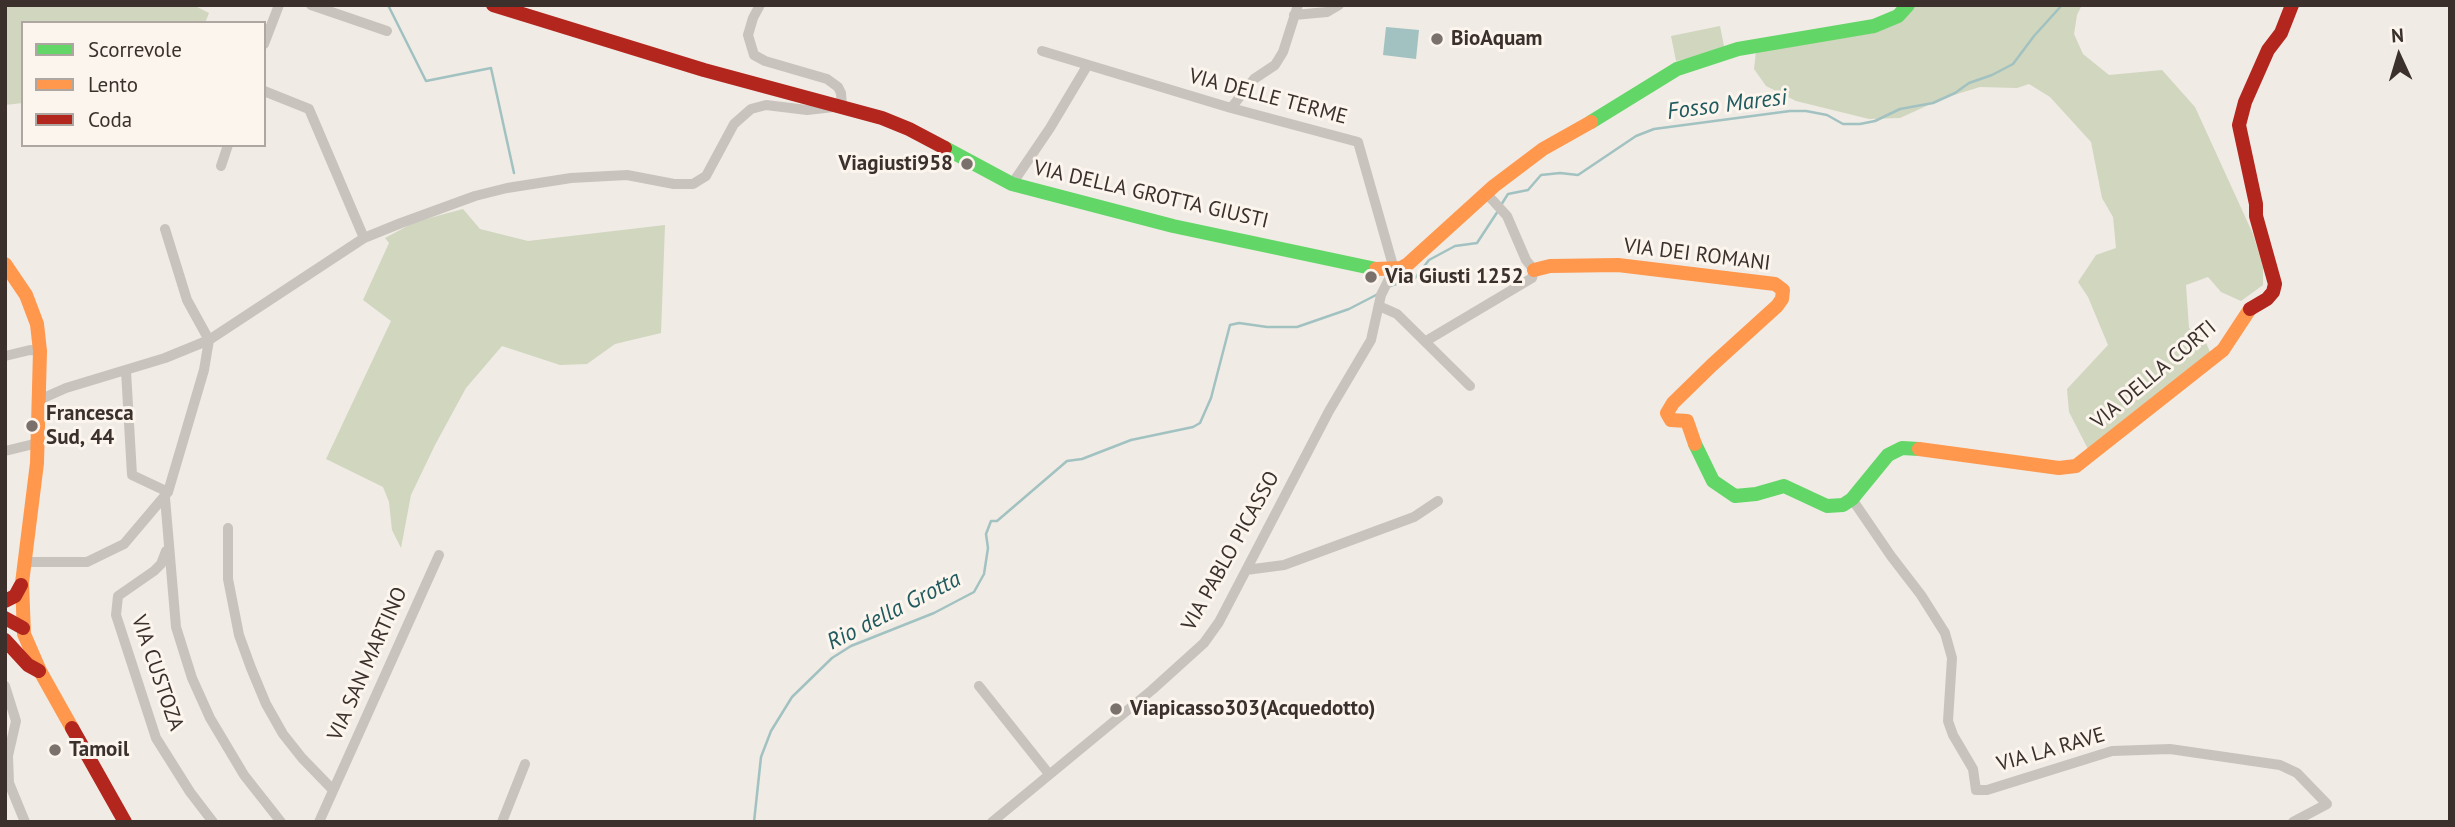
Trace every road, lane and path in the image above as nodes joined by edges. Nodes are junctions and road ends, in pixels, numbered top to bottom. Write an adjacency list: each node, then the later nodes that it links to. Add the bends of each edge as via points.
1 (279, 5): 10 (street)
2 (311, 5): 9 (street)
3 (493, 5): 14 (street, VIA DELLA GROTTA GIUSTI, via 705,70)
4 (760, 5): 14 (street, via 748,35 754,55 827,79 838,87)
5 (1339, 5): 8 (street, via 1326,12)
6 (1908, 5): 19 (street, via 1898,16 1874,26 1738,50 1677,69 1543,149)
7 (2292, 5): 36 (street, VIA DELLA CORTI, via 2245,102 2239,125 2275,284 2267,299 2247,312 2223,350 2076,466 2059,468 1902,448 1888,455)
8 (1296, 10): 15 (street, via 1275,65 1254,79)
9 (387, 31)
10 (266, 39)
11 (1042, 51): 12 (street, VIA DELLE TERME)
12 (1087, 66): 15 (street, VIA DELLE TERME); 18 (street)
13 (266, 92): 21 (street, via 309,109)
14 (842, 106): 18 (street, VIA DELLA GROTTA GIUSTI, via 909,129); 21 (street, via 751,108 734,124 706,176 693,184 627,175 542,182 475,197)
15 (1231, 108): 23 (street, VIA DELLE TERME, via 1358,142)
16 (227, 147): 17 (street)
17 (220, 166)
18 (1012, 184): 23 (street, VIA DELLA GROTTA GIUSTI, via 1173,226 1368,268)
19 (1486, 193): 23 (street, via 1408,264); 24 (street, via 1507,216)
20 (165, 229): 26 (street, via 187,300)
21 (364, 238): 26 (street)
22 (5, 264): 28 (street, via 26,295 37,324)
23 (1394, 269): 25 (street, VIA PABLO PICASSO)
24 (1534, 270): 27 (street, via 1532,278); 36 (street, VIA DEI ROMANI, via 1618,265 1780,286 1784,294 1777,306 1673,403 1668,417 1687,421 1713,481 1735,496 1784,486 1827,506)
25 (1382, 296): 27 (street); 42 (street, VIA PABLO PICASSO, via 1371,340)
26 (209, 340): 30 (street); 35 (street)
27 (1426, 341): 31 (street)
28 (40, 351): 29 (street); 32 (street)
29 (5, 356)
30 (126, 371): 32 (street); 35 (street, via 132,475)
31 (1471, 386)
32 (40, 400): 33 (street)
33 (38, 443): 34 (street); 41 (street)
34 (5, 451)
35 (167, 495): 39 (street); 41 (street, via 124,544 87,562)
36 (1852, 499): 61 (street, VIA LA RAVE, via 1945,633 1952,658 1948,721 1973,769 1976,790 2112,751 2170,749 2280,765 2297,773 2327,804)
37 (1438, 501): 42 (street, via 1414,517 1284,565)
38 (228, 528): 53 (street, VIA SAN MARTINO, via 228,579 251,668 283,734)
39 (168, 545): 56 (street, VIA CUSTOZA, via 158,567 118,596 116,615 156,738); 57 (street, via 176,627 192,678 244,775)
40 (439, 555): 53 (street, VIA SAN MARTINO)
41 (24, 562): 43 (street)
42 (1246, 570): 52 (street, VIA PABLO PICASSO, via 1219,622 1191,657)
43 (22, 583): 44 (street, via 15,596); 46 (street)
44 (5, 601)
45 (5, 618): 46 (street)
46 (24, 631): 47 (street, via 16,639); 48 (street)
47 (5, 639): 48 (street, via 28,665)
48 (40, 671): 55 (street)
49 (5, 686): 54 (street, via 16,721 8,756 9,783)
50 (979, 686): 52 (street)
51 (525, 764): 59 (street)
52 (1049, 774): 60 (street, VIA PABLO PICASSO)
53 (333, 790): 58 (street, VIA SAN MARTINO)
54 (25, 822)
55 (125, 822)
56 (213, 822)
57 (281, 822)
58 (319, 822)
59 (502, 822)
60 (992, 822)
61 (2294, 822)

